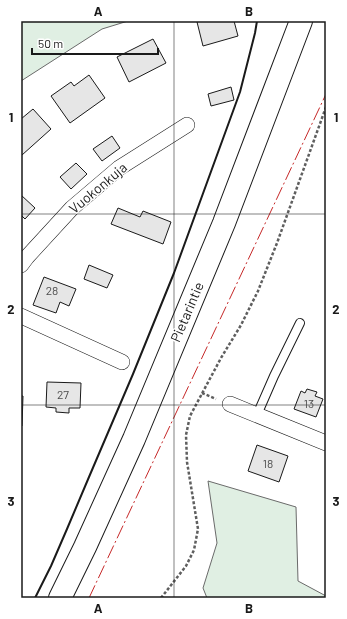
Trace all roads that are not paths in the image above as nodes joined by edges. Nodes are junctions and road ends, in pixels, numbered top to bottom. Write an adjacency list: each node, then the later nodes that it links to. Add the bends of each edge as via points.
1 (302, 21): 10 (main road, Pietarintie, via 224,223 134,439)
2 (187, 125): 3 (street, Vuokonkuja, via 119,168 72,208)
3 (21, 265)
4 (21, 316): 6 (street)
5 (300, 323): 8 (lane)
6 (122, 362)
7 (230, 404): 8 (street)
8 (257, 415): 9 (street)
9 (326, 443)
10 (60, 598)

